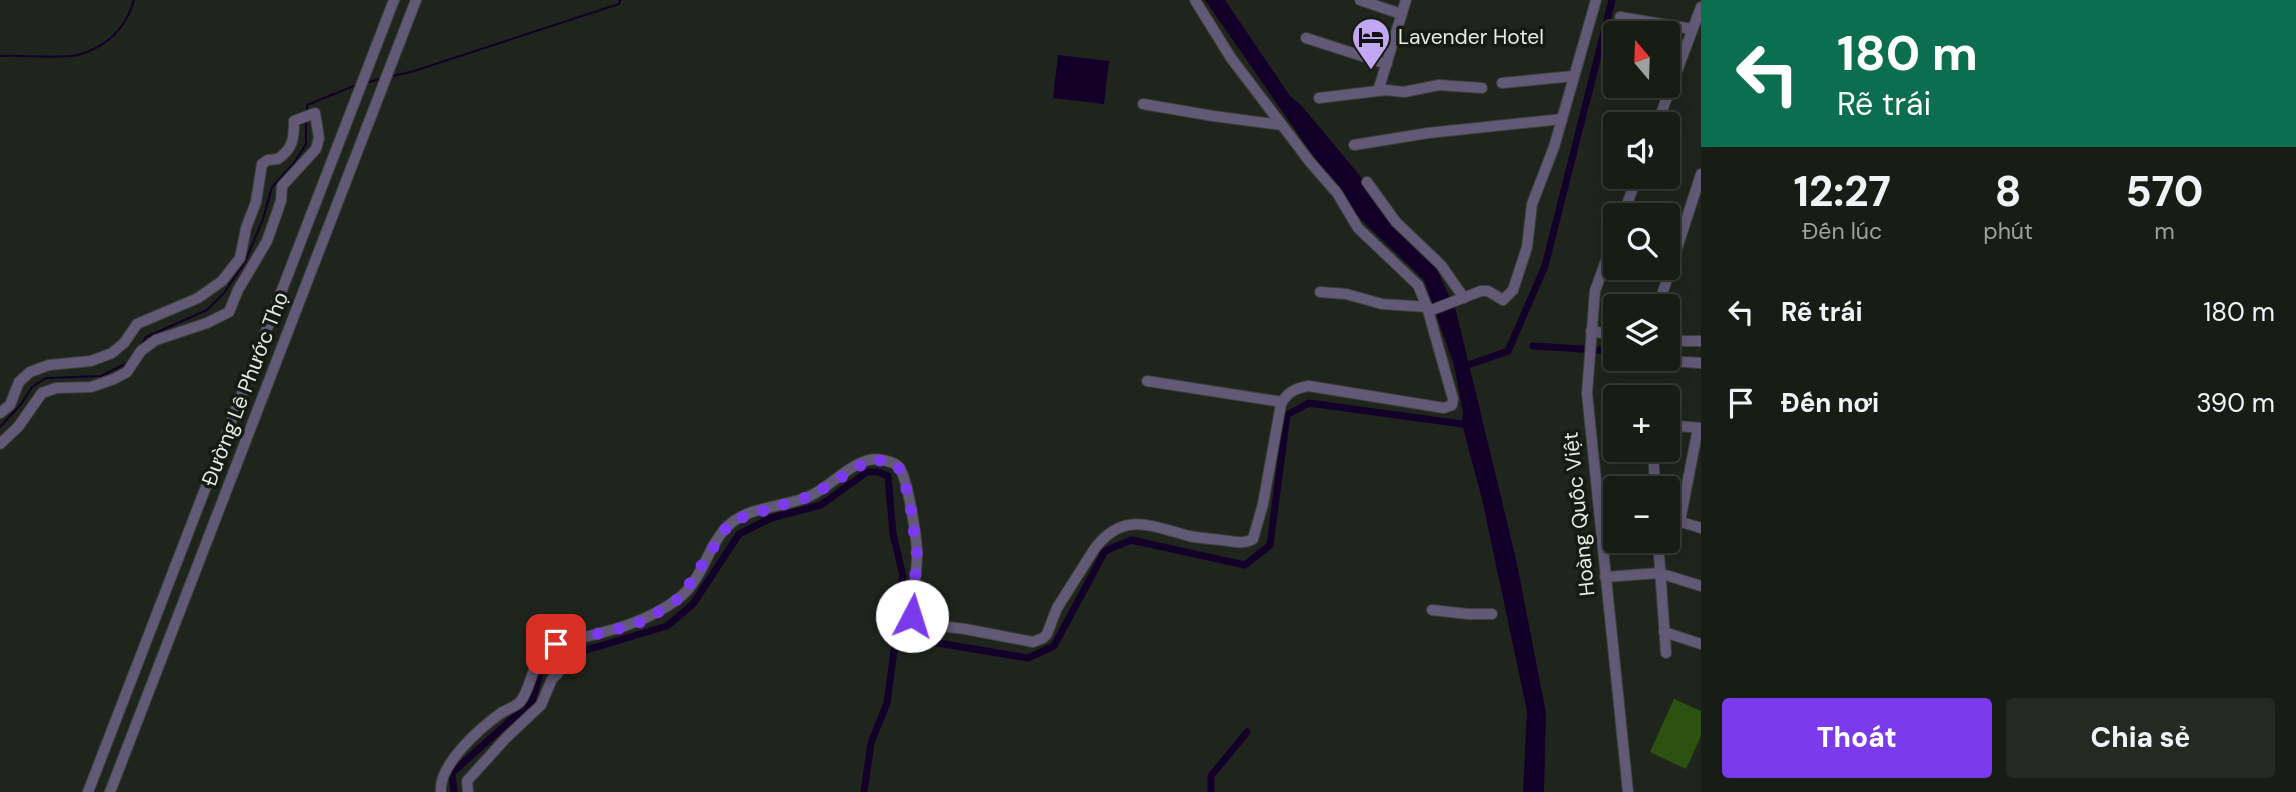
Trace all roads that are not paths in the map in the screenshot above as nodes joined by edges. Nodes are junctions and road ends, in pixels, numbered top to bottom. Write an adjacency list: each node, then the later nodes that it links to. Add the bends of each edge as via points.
1 (394, 0): 23 (street, Đường Lê Phước Thọ)
2 (415, 0): 25 (street, Đường Lê Phước Thọ)
3 (1195, 0): 21 (street, via 1231,58)
4 (1360, 0): 8 (street)
5 (1406, 0): 8 (street)
6 (1596, 0): 13 (street)
7 (1701, 7): 10 (street)
8 (1401, 14): 12 (street)
9 (1620, 17): 10 (street)
10 (1695, 28): 19 (street)
11 (1306, 38): 12 (street)
12 (1387, 64): 16 (street)
13 (1574, 76): 14 (street); 20 (street)
14 (1502, 83)
15 (1482, 88): 16 (street, via 1439,85 1404,92)
16 (1378, 91): 17 (street)
17 (1319, 98)
18 (1143, 104): 21 (street)
19 (1662, 112)
20 (1562, 119): 22 (street); 30 (street, via 1532,204 1527,247 1513,290 1503,300 1485,290)
21 (1282, 125): 31 (street, via 1337,192 1362,232 1418,285)
22 (1354, 145)
23 (328, 174): 25 (street); 56 (street, Đường Lê Phước Thọ)
24 (1701, 174): 29 (street)
25 (346, 180): 57 (street, Đường Lê Phước Thọ)
26 (1367, 182): 30 (street, via 1396,222 1441,265)
27 (1603, 269): 32 (street, Hoàng Quốc Việt, via 1595,291)
28 (1320, 292): 31 (street)
29 (1662, 294)
30 (1462, 299): 31 (street)
31 (1429, 309): 39 (street, via 1452,405 1444,408 1310,386 1292,391)
32 (1591, 333): 33 (street); 48 (street, Hoàng Quốc Việt, via 1587,393)
33 (1603, 334)
34 (1680, 341): 35 (street)
35 (1701, 341)
36 (1680, 362): 37 (street)
37 (1701, 363)
38 (1147, 381): 39 (street)
39 (1282, 402): 60 (street, via 1253,540 1243,543 1155,526 1125,525 1101,540 1038,641 1027,643 913,620 917,554 909,496 898,466 875,459 863,462 811,496 752,513 730,524 685,592 660,611 633,625 556,644 545,651 521,700 489,723 446,768)
40 (0, 413): 43 (street, via 30,372 112,353 137,324 198,298 222,281 240,258 262,164 288,150 294,141 294,121 315,113 316,149 282,186 267,241 229,312 156,340 141,351 127,372 114,379 42,393)
41 (1680, 426): 42 (street)
42 (1700, 428): 44 (street)
43 (0, 444)
44 (1680, 521): 45 (street)
45 (1701, 528)
46 (1658, 553): 47 (street)
47 (1659, 573): 48 (street); 49 (street); 52 (street)
48 (1605, 577): 62 (street, Hoàng Quốc Việt)
49 (1701, 586)
50 (1432, 610): 51 (street)
51 (1492, 614)
52 (1664, 632): 53 (street); 54 (street)
53 (1701, 644)
54 (1666, 653)
55 (558, 673): 61 (street, via 541,705 467,781)
56 (129, 688): 57 (street); 58 (street, Đường Lê Phước Thọ)
57 (147, 695): 59 (street, Đường Lê Phước Thọ)
58 (88, 792)
59 (110, 792)
60 (441, 792)
61 (468, 792)
62 (1628, 792)

